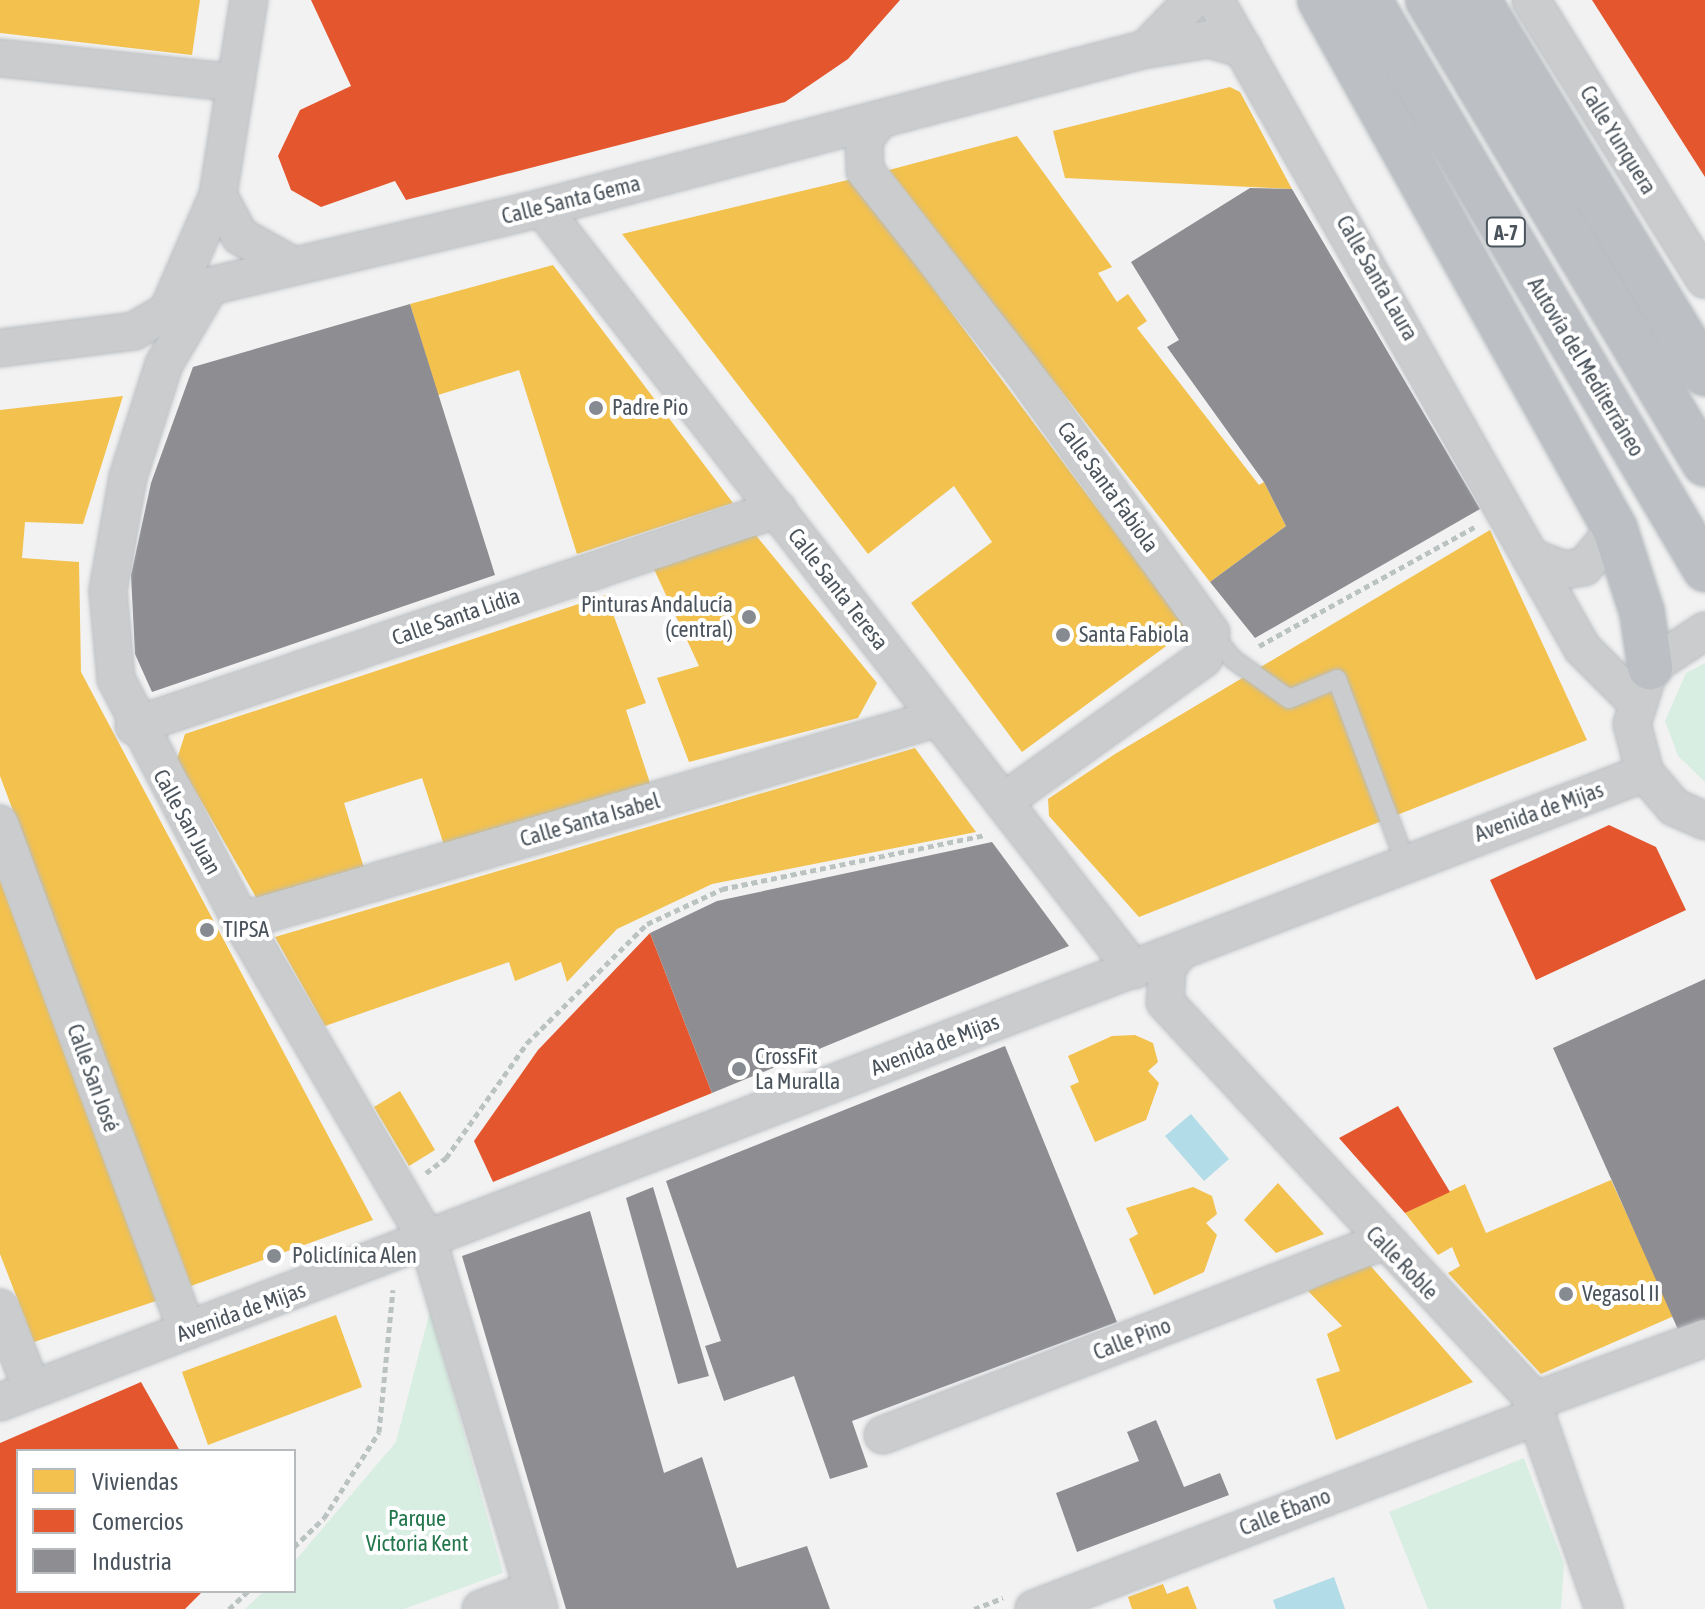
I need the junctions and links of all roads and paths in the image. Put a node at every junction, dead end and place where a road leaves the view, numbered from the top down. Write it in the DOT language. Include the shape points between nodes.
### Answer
graph roads {
  1 [pos="249,0"];
  2 [pos="1193,0"];
  3 [pos="1215,0"];
  4 [pos="1320,0"];
  5 [pos="1369,0"];
  6 [pos="1428,0"];
  7 [pos="1478,0"];
  8 [pos="1531,0"];
  9 [pos="1146,49"];
  10 [pos="1244,49"];
  11 [pos="0,58"];
  12 [pos="236,83"];
  13 [pos="878,122"];
  14 [pos="218,195"];
  15 [pos="542,208"];
  16 [pos="290,264"];
  17 [pos="1705,279"];
  18 [pos="210,286"];
  19 [pos="170,306"];
  20 [pos="134,331"];
  21 [pos="0,348"];
  22 [pos="164,364"];
  23 [pos="1705,374"];
  24 [pos="1695,448"];
  25 [pos="777,509"];
  26 [pos="1615,529"];
  27 [pos="1533,558"];
  28 [pos="1705,569"];
  29 [pos="1705,631"];
  30 [pos="1211,633"];
  31 [pos="1642,684"];
  32 [pos="938,718"];
  33 [pos="134,726"];
  34 [pos="1645,773"];
  35 [pos="1003,802"];
  36 [pos="1705,821"];
  37 [pos="0,824"];
  38 [pos="1405,861"];
  39 [pos="241,921"];
  40 [pos="1180,951"];
  41 [pos="1134,970"];
  42 [pos="428,1241"];
  43 [pos="1381,1242"];
  44 [pos="0,1308"];
  45 [pos="187,1331"];
  46 [pos="1705,1338"];
  47 [pos="16,1395"];
  48 [pos="1534,1409"];
  49 [pos="883,1435"];
  50 [pos="246,1593"];
  51 [pos="536,1600"];
  52 [pos="229,1609"];
  53 [pos="481,1609"];
  54 [pos="1034,1609"];
  55 [pos="1604,1609"];
  1 -- 12 [label="street"];
  2 -- 9 [label="street"];
  3 -- 10 [label="street, Calle Santa Laura"];
  4 -- 26 [label="highway"];
  5 -- 28 [label="highway, Autovía del Mediterráneo / A-7"];
  6 -- 24 [label="highway, A-7"];
  7 -- 23 [label="highway"];
  8 -- 17 [label="street, Calle Yunquera"];
  9 -- 10 [label="street, Calle Santa Gema" via="1209,39"];
  9 -- 13 [label="street, Calle Santa Gema"];
  10 -- 27 [label="street, Calle Santa Laura"];
  11 -- 12 [label="street"];
  12 -- 14 [label="street"];
  13 -- 15 [label="street, Calle Santa Gema"];
  13 -- 30 [label="street, Calle Santa Fabiola" via="864,139 865,171 1022,370"];
  14 -- 16 [label="street" via="240,236"];
  14 -- 19 [label="street"];
  15 -- 16 [label="street, Calle Santa Gema"];
  15 -- 25 [label="street, Calle Santa Teresa"];
  16 -- 18 [label="street, Calle Santa Gema"];
  18 -- 19 [label="street, Calle Santa Gema"];
  18 -- 22 [label="street, Calle San Juan"];
  19 -- 20 [label="street, Calle Santa Gema"];
  20 -- 21 [label="street, Calle Santa Gema"];
  20 -- 22 [label="street" via="154,340"];
  22 -- 33 [label="street, Calle San Juan" via="128,477 108,591 116,679"];
  25 -- 32 [label="street, Calle Santa Teresa"];
  25 -- 33 [label="street, Calle Santa Lidia"];
  26 -- 27 [label="street" via="1584,567 1564,570"];
  26 -- 31 [label="highway" via="1642,612"];
  27 -- 31 [label="street, Calle Santa Laura" via="1582,648"];
  29 -- 31 [label="street"];
  30 -- 35 [label="street" via="1204,658"];
  30 -- 38 [label="lane" via="1289,699 1337,679"];
  31 -- 34 [label="street" via="1632,724"];
  32 -- 35 [label="street, Calle Santa Teresa"];
  32 -- 39 [label="street, Calle Santa Isabel"];
  33 -- 39 [label="street, Calle San Juan"];
  34 -- 36 [label="street" via="1674,807"];
  34 -- 38 [label="street, Avenida de Mijas"];
  35 -- 41 [label="street, Calle Santa Teresa"];
  37 -- 45 [label="street, Calle San José"];
  38 -- 40 [label="street, Avenida de Mijas"];
  39 -- 42 [label="street, Calle San Juan"];
  40 -- 41 [label="street, Avenida de Mijas"];
  40 -- 43 [label="street, Calle Roble" via="1164,977 1165,1002"];
  41 -- 42 [label="street, Avenida de Mijas"];
  42 -- 45 [label="street, Avenida de Mijas"];
  42 -- 51 [label="street, Calle San Juan"];
  43 -- 48 [label="street, Calle Roble"];
  43 -- 49 [label="street, Calle Pino"];
  44 -- 47 [label="street"];
  45 -- 47 [label="street, Avenida de Mijas"];
  46 -- 48 [label="street, Calle Ébano"];
  48 -- 54 [label="street, Calle Ébano"];
  48 -- 55 [label="street, Calle Roble"];
  50 -- 52 [label="path"];
  51 -- 53 [label="street"];
}
